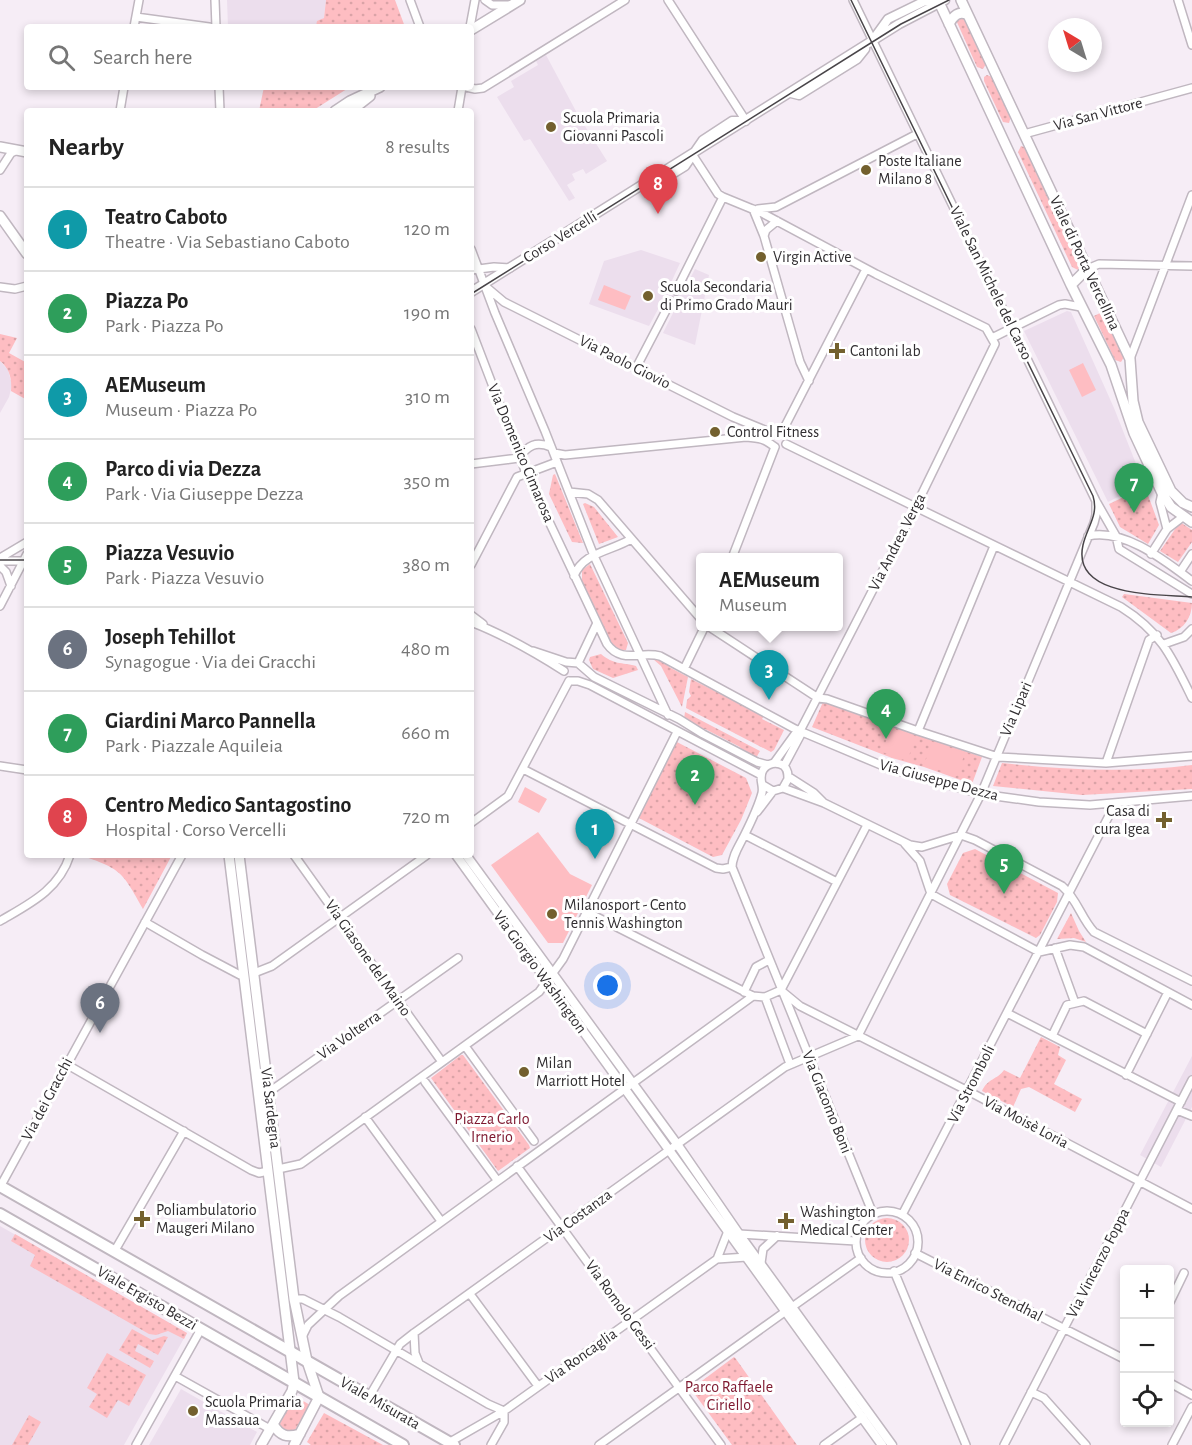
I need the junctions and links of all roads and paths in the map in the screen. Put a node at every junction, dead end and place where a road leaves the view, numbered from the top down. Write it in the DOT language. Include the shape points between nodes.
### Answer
graph roads {
  1 [pos="139,0"];
  2 [pos="215,0"];
  3 [pos="410,0"];
  4 [pos="475,0"];
  5 [pos="485,0"];
  6 [pos="626,0"];
  7 [pos="668,0"];
  8 [pos="853,0"];
  9 [pos="961,0"];
  10 [pos="1179,0"];
  11 [pos="941,1"];
  12 [pos="516,3"];
  13 [pos="968,15"];
  14 [pos="136,17"];
  15 [pos="135,24"];
  16 [pos="187,24"];
  17 [pos="216,24"];
  18 [pos="420,24"];
  19 [pos="472,24"];
  20 [pos="949,24"];
  21 [pos="474,26"];
  22 [pos="873,41"];
  23 [pos="1192,45"];
  24 [pos="993,68"];
  25 [pos="974,78"];
  26 [pos="1192,88"];
  27 [pos="474,89"];
  28 [pos="124,90"];
  29 [pos="219,90"];
  30 [pos="374,90"];
  31 [pos="376,90"];
  32 [pos="463,90"];
  33 [pos="120,108"];
  34 [pos="220,108"];
  35 [pos="340,108"];
  36 [pos="355,108"];
  37 [pos="459,108"];
  38 [pos="746,121"];
  39 [pos="917,134"];
  40 [pos="1024,134"];
  41 [pos="1005,142"];
  42 [pos="0,147"];
  43 [pos="17,150"];
  44 [pos="24,151"];
  45 [pos="692,154"];
  46 [pos="0,170"];
  47 [pos="1192,195"];
  48 [pos="723,197"];
  49 [pos="776,207"];
  50 [pos="753,209"];
  51 [pos="0,216"];
  52 [pos="777,221"];
  53 [pos="764,236"];
  54 [pos="24,251"];
  55 [pos="1167,266"];
  56 [pos="1192,266"];
  57 [pos="510,268"];
  58 [pos="475,269"];
  59 [pos="866,269"];
  60 [pos="1088,269"];
  61 [pos="483,284"];
  62 [pos="1071,285"];
  63 [pos="0,287"];
  64 [pos="24,287"];
  65 [pos="474,290"];
  66 [pos="676,291"];
  67 [pos="671,301"];
  68 [pos="1059,305"];
  69 [pos="1081,307"];
  70 [pos="1013,328"];
  71 [pos="474,337"];
  72 [pos="992,338"];
  73 [pos="1130,359"];
  74 [pos="1111,365"];
  75 [pos="636,368"];
  76 [pos="809,381"];
  77 [pos="750,425"];
  78 [pos="782,432"];
  79 [pos="772,433"];
  80 [pos="746,437"];
  81 [pos="786,444"];
  82 [pos="772,445"];
  83 [pos="552,450"];
  84 [pos="519,458"];
  85 [pos="557,462"];
  86 [pos="474,464"];
  87 [pos="526,473"];
  88 [pos="569,492"];
  89 [pos="1162,493"];
  90 [pos="1098,504"];
  91 [pos="1192,507"];
  92 [pos="915,508"];
  93 [pos="1189,518"];
  94 [pos="1167,529"];
  95 [pos="1088,536"];
  96 [pos="1116,536"];
  97 [pos="632,539"];
  98 [pos="24,544"];
  99 [pos="994,546"];
  100 [pos="734,553"];
  101 [pos="1151,554"];
  102 [pos="1192,554"];
  103 [pos="594,556"];
  104 [pos="24,559"];
  105 [pos="474,559"];
  106 [pos="0,562"];
  107 [pos="24,563"];
  108 [pos="1180,572"];
  109 [pos="574,576"];
  110 [pos="1192,580"];
  111 [pos="1069,582"];
  112 [pos="11,586"];
  113 [pos="1192,594"];
  114 [pos="0,606"];
  115 [pos="696,613"];
  116 [pos="474,617"];
  117 [pos="474,623"];
  118 [pos="597,623"];
  119 [pos="487,628"];
  120 [pos="1192,628"];
  121 [pos="704,631"];
  122 [pos="712,631"];
  123 [pos="1157,636"];
  124 [pos="1175,641"];
  125 [pos="1164,644"];
  126 [pos="533,651"];
  127 [pos="640,656"];
  128 [pos="1172,658"];
  129 [pos="574,663"];
  130 [pos="684,669"];
  131 [pos="583,670"];
  132 [pos="564,671"];
  133 [pos="569,681"];
  134 [pos="578,681"];
  135 [pos="818,698"];
  136 [pos="1192,698"];
  137 [pos="668,715"];
  138 [pos="800,731"];
  139 [pos="918,731"];
  140 [pos="677,732"];
  141 [pos="996,756"];
  142 [pos="1192,756"];
  143 [pos="1106,763"];
  144 [pos="772,764"];
  145 [pos="0,766"];
  146 [pos="784,766"];
  147 [pos="523,769"];
  148 [pos="24,770"];
  149 [pos="761,775"];
  150 [pos="789,777"];
  151 [pos="763,785"];
  152 [pos="783,788"];
  153 [pos="773,791"];
  154 [pos="981,794"];
  155 [pos="1192,796"];
  156 [pos="824,803"];
  157 [pos="1116,804"];
  158 [pos="755,814"];
  159 [pos="474,821"];
  160 [pos="867,825"];
  161 [pos="631,826"];
  162 [pos="745,835"];
  163 [pos="961,835"];
  164 [pos="903,842"];
  165 [pos="929,845"];
  166 [pos="69,858"];
  167 [pos="180,858"];
  168 [pos="229,858"];
  169 [pos="239,858"];
  170 [pos="296,858"];
  171 [pos="423,858"];
  172 [pos="458,858"];
  173 [pos="468,858"];
  174 [pos="920,861"];
  175 [pos="732,867"];
  176 [pos="837,882"];
  177 [pos="1070,893"];
  178 [pos="931,894"];
  179 [pos="587,912"];
  180 [pos="339,917"];
  181 [pos="0,921"];
  182 [pos="145,921"];
  183 [pos="1055,948"];
  184 [pos="1039,952"];
  185 [pos="458,957"];
  186 [pos="769,960"];
  187 [pos="553,973"];
  188 [pos="249,974"];
  189 [pos="547,981"];
  190 [pos="1192,981"];
  191 [pos="781,990"];
  192 [pos="744,992"];
  193 [pos="1168,992"];
  194 [pos="753,996"];
  195 [pos="765,997"];
  196 [pos="398,1000"];
  197 [pos="1075,1002"];
  198 [pos="1192,1005"];
  199 [pos="1007,1013"];
  200 [pos="1147,1034"];
  201 [pos="858,1036"];
  202 [pos="1052,1036"];
  203 [pos="465,1046"];
  204 [pos="808,1056"];
  205 [pos="442,1062"];
  206 [pos="790,1064"];
  207 [pos="66,1065"];
  208 [pos="1126,1075"];
  209 [pos="423,1080"];
  210 [pos="1192,1080"];
  211 [pos="628,1086"];
  212 [pos="968,1091"];
  213 [pos="264,1094"];
  214 [pos="1181,1102"];
  215 [pos="1177,1110"];
  216 [pos="1192,1116"];
  217 [pos="365,1118"];
  218 [pos="184,1131"];
  219 [pos="534,1142"];
  220 [pos="677,1144"];
  221 [pos="669,1150"];
  222 [pos="517,1166"];
  223 [pos="278,1169"];
  224 [pos="268,1171"];
  225 [pos="497,1180"];
  226 [pos="1140,1182"];
  227 [pos="0,1186"];
  228 [pos="1192,1209"];
  229 [pos="0,1214"];
  230 [pos="873,1214"];
  231 [pos="902,1215"];
  232 [pos="441,1221"];
  233 [pos="562,1227"];
  234 [pos="728,1231"];
  235 [pos="739,1234"];
  236 [pos="777,1236"];
  237 [pos="856,1240"];
  238 [pos="114,1252"];
  239 [pos="915,1254"];
  240 [pos="747,1257"];
  241 [pos="861,1258"];
  242 [pos="717,1259"];
  243 [pos="761,1263"];
  244 [pos="894,1271"];
  245 [pos="1184,1273"];
  246 [pos="470,1294"];
  247 [pos="1174,1294"];
  248 [pos="294,1299"];
  249 [pos="284,1300"];
  250 [pos="789,1309"];
  251 [pos="324,1310"];
  252 [pos="632,1320"];
  253 [pos="286,1323"];
  254 [pos="1064,1328"];
  255 [pos="201,1329"];
  256 [pos="414,1334"];
  257 [pos="303,1335"];
  258 [pos="273,1342"];
  259 [pos="396,1351"];
  260 [pos="290,1352"];
  261 [pos="1120,1356"];
  262 [pos="307,1361"];
  263 [pos="419,1364"];
  264 [pos="175,1376"];
  265 [pos="294,1382"];
  266 [pos="1174,1385"];
  267 [pos="538,1386"];
  268 [pos="680,1387"];
  269 [pos="1031,1392"];
  270 [pos="1192,1395"];
  271 [pos="319,1397"];
  272 [pos="369,1397"];
  273 [pos="1192,1407"];
  274 [pos="504,1411"];
  275 [pos="866,1415"];
  276 [pos="271,1427"];
  277 [pos="300,1434"];
  278 [pos="452,1444"];
  279 [pos="717,1444"];
  280 [pos="136,1445"];
  281 [pos="261,1445"];
  282 [pos="294,1445"];
  283 [pos="403,1445"];
  284 [pos="491,1445"];
  285 [pos="599,1445"];
  286 [pos="824,1445"];
  287 [pos="882,1445"];
  288 [pos="892,1445"];
  289 [pos="966,1445"];
  290 [pos="1004,1445"];
  291 [pos="1086,1445"];
  292 [pos="1172,1445"];
  1 -- 14 [label="street"];
  2 -- 17 [label="street"];
  3 -- 18 [label="street"];
  4 -- 19 [label="street"];
  5 -- 12 [label="street" via="492,5"];
  6 -- 27 [label="street" via="483,88"];
  7 -- 38 [label="street"];
  8 -- 22 [label="street, Viale San Michele del Carso"];
  9 -- 13 [label="main road, Viale di Porta Vercellina"];
  10 -- 23 [label="street"];
  11 -- 20 [label="main road, Viale di Porta Vercellina"];
  11 -- 22 [label="street, Corso Vercelli"];
  12 -- 21 [label="main road"];
  13 -- 20 [label="main road" via="959,13"];
  13 -- 24 [label="main road, Viale di Porta Vercellina"];
  14 -- 15 [label="street"];
  14 -- 16 [label="street"];
  20 -- 25 [label="main road, Viale di Porta Vercellina"];
  22 -- 38 [label="street, Corso Vercelli"];
  22 -- 39 [label="street, Viale San Michele del Carso"];
  24 -- 25 [label="main road"];
  24 -- 40 [label="main road, Viale di Porta Vercellina"];
  25 -- 41 [label="main road, Viale di Porta Vercellina"];
  26 -- 40 [label="street, Via San Vittore"];
  28 -- 33 [label="street"];
  29 -- 34 [label="street"];
  30 -- 35 [label="main road"];
  31 -- 36 [label="main road"];
  32 -- 37 [label="street"];
  38 -- 45 [label="street, Corso Vercelli"];
  39 -- 49 [label="street"];
  39 -- 70 [label="street, Viale San Michele del Carso"];
  40 -- 41 [label="main road, Via San Vittore"];
  40 -- 60 [label="main road, Viale di Porta Vercellina"];
  41 -- 62 [label="main road, Viale di Porta Vercellina"];
  42 -- 43 [label="main road"];
  43 -- 44 [label="main road"];
  43 -- 46 [label="street"];
  45 -- 48 [label="street"];
  45 -- 57 [label="street, Corso Vercelli"];
  47 -- 55 [label="street"];
  48 -- 50 [label="street"];
  48 -- 66 [label="street"];
  49 -- 50 [label="street"];
  49 -- 52 [label="street"];
  50 -- 52 [label="street"];
  50 -- 53 [label="street"];
  51 -- 54 [label="main road"];
  52 -- 53 [label="street"];
  52 -- 59 [label="street"];
  53 -- 76 [label="street"];
  55 -- 56 [label="street"];
  55 -- 60 [label="street" via="1099,264"];
  55 -- 73 [label="street"];
  57 -- 58 [label="street"];
  57 -- 61 [label="street, Corso Vercelli"];
  58 -- 61 [label="street, Via Domenico Cimarosa"];
  59 -- 72 [label="street" via="986,328"];
  59 -- 76 [label="street"];
  60 -- 62 [label="main road"];
  60 -- 73 [label="main road, Viale di Porta Vercellina"];
  61 -- 65 [label="street, Corso Vercelli"];
  61 -- 75 [label="street, Via Paolo Giovio" via="504,302"];
  61 -- 83 [label="street, Via Domenico Cimarosa"];
  62 -- 68 [label="street" via="1067,298"];
  62 -- 69 [label="main road, Viale di Porta Vercellina"];
  63 -- 64 [label="street"];
  67 -- 75 [label="street"];
  68 -- 69 [label="street"];
  68 -- 70 [label="street"];
  69 -- 74 [label="main road, Viale di Porta Vercellina"];
  70 -- 72 [label="street"];
  70 -- 90 [label="street, Viale San Michele del Carso"];
  71 -- 84 [label="street, Via Domenico Cimarosa"];
  72 -- 92 [label="street, Via Andrea Verga" via="992,352"];
  73 -- 74 [label="main road" via="1121,368"];
  73 -- 91 [label="main road, Viale di Porta Vercellina" via="1138,422 1171,491"];
  74 -- 89 [label="main road, Viale di Porta Vercellina" via="1129,421"];
  75 -- 77 [label="street, Via Paolo Giovio"];
  76 -- 78 [label="street"];
  77 -- 79 [label="street, Via Paolo Giovio"];
  77 -- 80 [label="street" via="750,435"];
  78 -- 79 [label="street"];
  78 -- 81 [label="street" via="787,436"];
  79 -- 82 [label="street"];
  80 -- 82 [label="street"];
  80 -- 83 [label="street" via="565,456"];
  81 -- 82 [label="street" via="781,448"];
  81 -- 92 [label="street"];
  82 -- 100 [label="street"];
  83 -- 84 [label="street" via="544,444 532,445"];
  83 -- 85 [label="street, Via Domenico Cimarosa"];
  84 -- 86 [label="street"];
  84 -- 87 [label="street, Via Domenico Cimarosa"];
  85 -- 87 [label="street"];
  85 -- 88 [label="street, Via Domenico Cimarosa"];
  87 -- 105 [label="street" via="515,479"];
  87 -- 109 [label="street, Via Domenico Cimarosa"];
  88 -- 97 [label="street, Via Domenico Cimarosa" via="588,494 598,500"];
  88 -- 103 [label="street, Via Domenico Cimarosa"];
  89 -- 93 [label="main road, Viale di Porta Vercellina" via="1172,507"];
  89 -- 94 [label="street, Viale di Porta Vercellina" via="1160,502"];
  90 -- 95 [label="street, Via Lipari"];
  90 -- 96 [label="street, Viale San Michele del Carso"];
  92 -- 99 [label="street"];
  92 -- 135 [label="street, Via Andrea Verga"];
  93 -- 94 [label="street"];
  94 -- 101 [label="street"];
  95 -- 96 [label="street"];
  95 -- 111 [label="street, Via Lipari"];
  96 -- 101 [label="street"];
  96 -- 113 [label="street, Viale San Michele del Carso" via="1119,549"];
  97 -- 103 [label="street"];
  97 -- 115 [label="street, Via Domenico Cimarosa"];
  98 -- 106 [label="street"];
  99 -- 111 [label="street"];
  99 -- 139 [label="street"];
  101 -- 108 [label="street"];
  102 -- 108 [label="street"];
  103 -- 109 [label="street" via="580,564"];
  103 -- 127 [label="street, Via Domenico Cimarosa"];
  104 -- 106 [label="street"];
  106 -- 112 [label="street"];
  107 -- 112 [label="street"];
  108 -- 110 [label="street"];
  109 -- 118 [label="street, Via Domenico Cimarosa"];
  111 -- 123 [label="street" via="1121,607"];
  111 -- 141 [label="street, Via Lipari"];
  112 -- 114 [label="street"];
  116 -- 119 [label="street"];
  117 -- 119 [label="street"];
  118 -- 127 [label="street, Via Domenico Cimarosa" via="612,651"];
  118 -- 129 [label="street"];
  119 -- 126 [label="street"];
  120 -- 124 [label="street"];
  121 -- 130 [label="street"];
  122 -- 135 [label="street"];
  123 -- 125 [label="street"];
  123 -- 143 [label="street" via="1149,640"];
  124 -- 125 [label="street"];
  124 -- 128 [label="street"];
  125 -- 128 [label="street"];
  126 -- 129 [label="street"];
  126 -- 132 [label="street"];
  127 -- 130 [label="street, Via Giuseppe Dezza" via="657,655"];
  127 -- 137 [label="street"];
  128 -- 136 [label="street"];
  129 -- 131 [label="street"];
  129 -- 132 [label="street"];
  130 -- 138 [label="street, Via Giuseppe Dezza"];
  131 -- 134 [label="street"];
  131 -- 137 [label="street"];
  132 -- 133 [label="street"];
  133 -- 134 [label="street"];
  133 -- 147 [label="street"];
  134 -- 140 [label="street"];
  135 -- 138 [label="street, Via Andrea Verga"];
  135 -- 139 [label="street"];
  137 -- 144 [label="street" via="758,762"];
  138 -- 144 [label="street"];
  138 -- 146 [label="street"];
  138 -- 154 [label="street, Via Giuseppe Dezza" via="888,768"];
  139 -- 141 [label="street"];
  140 -- 149 [label="street"];
  140 -- 161 [label="street"];
  141 -- 143 [label="street"];
  141 -- 154 [label="street, Via Lipari"];
  142 -- 143 [label="street"];
  144 -- 146 [label="street"];
  144 -- 149 [label="street"];
  145 -- 148 [label="street"];
  146 -- 150 [label="street"];
  147 -- 159 [label="street" via="508,796"];
  147 -- 161 [label="street"];
  149 -- 151 [label="street"];
  150 -- 152 [label="street"];
  150 -- 156 [label="street"];
  151 -- 153 [label="street"];
  151 -- 158 [label="street"];
  152 -- 153 [label="street"];
  152 -- 156 [label="street"];
  153 -- 158 [label="street"];
  154 -- 157 [label="street, Via Giuseppe Dezza" via="1039,802"];
  154 -- 163 [label="street, Via Lipari"];
  155 -- 157 [label="street, Via Giuseppe Dezza"];
  156 -- 160 [label="street"];
  157 -- 177 [label="street, Via Stromboli"];
  158 -- 162 [label="street"];
  160 -- 164 [label="street"];
  160 -- 176 [label="street"];
  161 -- 175 [label="street" via="716,868"];
  161 -- 179 [label="street"];
  162 -- 175 [label="street"];
  162 -- 176 [label="street"];
  163 -- 165 [label="street"];
  163 -- 177 [label="street"];
  163 -- 178 [label="street, Via Lipari"];
  164 -- 165 [label="street"];
  164 -- 174 [label="street"];
  165 -- 174 [label="street"];
  166 -- 181 [label="street" via="48,890"];
  167 -- 182 [label="street, Via dei Gracchi"];
  168 -- 188 [label="main road, Via Sardegna"];
  169 -- 188 [label="main road, Via Sardegna"];
  170 -- 180 [label="street, Via Giasone del Maino"];
  171 -- 180 [label="street"];
  172 -- 189 [label="street, Via Giorgio Washington"];
  173 -- 187 [label="street, Via Giorgio Washington"];
  174 -- 178 [label="street"];
  175 -- 186 [label="street, Via Giacomo Boni"];
  176 -- 191 [label="street"];
  177 -- 184 [label="street, Via Stromboli"];
  177 -- 190 [label="street" via="1094,932"];
  178 -- 184 [label="street"];
  178 -- 201 [label="street, Via Lipari"];
  179 -- 187 [label="street"];
  179 -- 192 [label="street"];
  180 -- 188 [label="street" via="272,966"];
  180 -- 196 [label="street, Via Giasone del Maino"];
  182 -- 188 [label="street" via="202,956 240,975"];
  182 -- 207 [label="street, Via dei Gracchi"];
  183 -- 184 [label="street"];
  183 -- 193 [label="street" via="1077,945"];
  183 -- 197 [label="street"];
  184 -- 199 [label="street, Via Stromboli"];
  185 -- 196 [label="street, Via Volterra"];
  186 -- 191 [label="street, Via Giacomo Boni"];
  186 -- 192 [label="street" via="756,967"];
  187 -- 189 [label="street"];
  187 -- 211 [label="street, Via Giorgio Washington"];
  188 -- 213 [label="main road, Via Sardegna"];
  189 -- 203 [label="street" via="538,992"];
  189 -- 211 [label="street, Via Giorgio Washington"];
  191 -- 195 [label="street"];
  191 -- 201 [label="street" via="800,1006"];
  191 -- 204 [label="street, Via Giacomo Boni"];
  192 -- 194 [label="street"];
  193 -- 198 [label="street"];
  193 -- 200 [label="street"];
  194 -- 195 [label="street"];
  194 -- 211 [label="street"];
  195 -- 206 [label="street, Via Giacomo Boni"];
  196 -- 205 [label="street, Via Giasone del Maino"];
  196 -- 213 [label="street, Via Volterra"];
  197 -- 200 [label="street" via="1084,1001"];
  197 -- 202 [label="street" via="1067,1005"];
  199 -- 202 [label="street"];
  199 -- 212 [label="street, Via Stromboli"];
  200 -- 208 [label="street"];
  201 -- 204 [label="street, Via Costanza"];
  201 -- 212 [label="street, Via Moisè Loria"];
  202 -- 208 [label="street"];
  203 -- 205 [label="street"];
  203 -- 219 [label="street"];
  204 -- 206 [label="street, Via Costanza"];
  204 -- 230 [label="street, Via Giacomo Boni"];
  205 -- 209 [label="street"];
  206 -- 220 [label="street, Via Costanza"];
  207 -- 218 [label="street"];
  207 -- 227 [label="street, Via dei Gracchi"];
  208 -- 214 [label="street"];
  209 -- 217 [label="street"];
  209 -- 225 [label="street"];
  210 -- 214 [label="street, Via Vincenzo Foppa"];
  211 -- 220 [label="street, Via Giorgio Washington"];
  211 -- 221 [label="street, Via Giorgio Washington"];
  211 -- 222 [label="street"];
  212 -- 226 [label="street, Via Moisè Loria"];
  212 -- 231 [label="street, Via Stromboli"];
  213 -- 223 [label="main road, Via Sardegna"];
  213 -- 224 [label="main road, Via Sardegna"];
  214 -- 215 [label="street, Via Vincenzo Foppa"];
  215 -- 216 [label="street"];
  215 -- 226 [label="street, Via Vincenzo Foppa"];
  217 -- 223 [label="street" via="301,1164"];
  217 -- 232 [label="street"];
  218 -- 224 [label="street" via="254,1172"];
  218 -- 238 [label="street"];
  220 -- 221 [label="street, Via Costanza"];
  220 -- 235 [label="street, Via Giorgio Washington"];
  221 -- 233 [label="street, Via Costanza"];
  221 -- 234 [label="street, Via Giorgio Washington"];
  222 -- 225 [label="street"];
  222 -- 233 [label="street, Via Romolo Gessi"];
  223 -- 224 [label="main road"];
  223 -- 248 [label="main road, Via Sardegna"];
  224 -- 249 [label="main road, Via Sardegna"];
  225 -- 232 [label="street"];
  226 -- 228 [label="street, Via Moisè Loria"];
  226 -- 254 [label="street, Via Vincenzo Foppa"];
  227 -- 238 [label="main road, Viale Ergisto Bezzi"];
  229 -- 255 [label="main road, Viale Ergisto Bezzi"];
  230 -- 231 [label="street" via="888,1211"];
  230 -- 237 [label="street" via="861,1224"];
  231 -- 239 [label="street" via="915,1231"];
  232 -- 251 [label="street"];
  233 -- 246 [label="street, Via Costanza"];
  233 -- 252 [label="street, Via Romolo Gessi"];
  234 -- 240 [label="street, Via Giorgio Washington"];
  234 -- 242 [label="street"];
  235 -- 236 [label="street"];
  235 -- 243 [label="street, Via Giorgio Washington"];
  236 -- 237 [label="street"];
  236 -- 243 [label="street" via="764,1249"];
  237 -- 241 [label="street"];
  238 -- 258 [label="main road, Viale Ergisto Bezzi"];
  239 -- 244 [label="street"];
  239 -- 254 [label="street, Via Enrico Stendhal"];
  240 -- 242 [label="street"];
  240 -- 243 [label="street"];
  240 -- 250 [label="street, Via Giorgio Washington"];
  241 -- 244 [label="street" via="873,1269"];
  241 -- 250 [label="street"];
  242 -- 252 [label="street, Via Roncaglia"];
  243 -- 250 [label="street, Via Giorgio Washington"];
  244 -- 289 [label="street"];
  245 -- 247 [label="street"];
  246 -- 256 [label="street, Via Costanza"];
  246 -- 267 [label="street"];
  248 -- 249 [label="main road"];
  248 -- 251 [label="street" via="303,1299"];
  248 -- 257 [label="main road, Via Sardegna"];
  249 -- 253 [label="main road, Via Sardegna"];
  250 -- 268 [label="street"];
  250 -- 275 [label="street, Via Giorgio Washington"];
  251 -- 257 [label="street" via="308,1324"];
  251 -- 259 [label="street"];
  252 -- 267 [label="street, Via Roncaglia"];
  252 -- 268 [label="street, Via Romolo Gessi"];
  253 -- 258 [label="main road"];
  253 -- 260 [label="main road, Via Sardegna"];
  254 -- 261 [label="street, Via Enrico Stendhal"];
  254 -- 269 [label="street, Via Vincenzo Foppa"];
  255 -- 264 [label="street"];
  255 -- 265 [label="main road, Viale Ergisto Bezzi"];
  256 -- 259 [label="street, Via Costanza"];
  256 -- 263 [label="street"];
  257 -- 262 [label="main road, Via Sardegna"];
  258 -- 260 [label="main road, Viale Ergisto Bezzi"];
  259 -- 263 [label="street"];
  259 -- 272 [label="street, Via Costanza"];
  260 -- 262 [label="main road, Viale Misurata"];
  260 -- 265 [label="main road, Via Sardegna"];
  262 -- 271 [label="main road, Via Sardegna"];
  262 -- 272 [label="main road, Viale Misurata"];
  263 -- 274 [label="street"];
  264 -- 276 [label="street"];
  264 -- 280 [label="street"];
  265 -- 271 [label="main road, Viale Ergisto Bezzi"];
  265 -- 276 [label="main road"];
  266 -- 270 [label="street"];
  267 -- 274 [label="street, Via Roncaglia"];
  268 -- 279 [label="street, Via Romolo Gessi"];
  268 -- 285 [label="street"];
  269 -- 290 [label="street, Via Vincenzo Foppa"];
  269 -- 291 [label="street" via="1044,1398"];
  271 -- 277 [label="main road"];
  271 -- 283 [label="main road, Viale Misurata"];
  272 -- 278 [label="main road, Viale Misurata"];
  273 -- 292 [label="street"];
  274 -- 278 [label="street, Via Roncaglia"];
  274 -- 284 [label="street" via="504,1422"];
  275 -- 286 [label="street"];
  275 -- 287 [label="street, Via Giorgio Washington"];
  275 -- 288 [label="street, Via Giorgio Washington"];
  276 -- 277 [label="main road" via="290,1437"];
  276 -- 281 [label="main road"];
  277 -- 282 [label="main road"];
}
